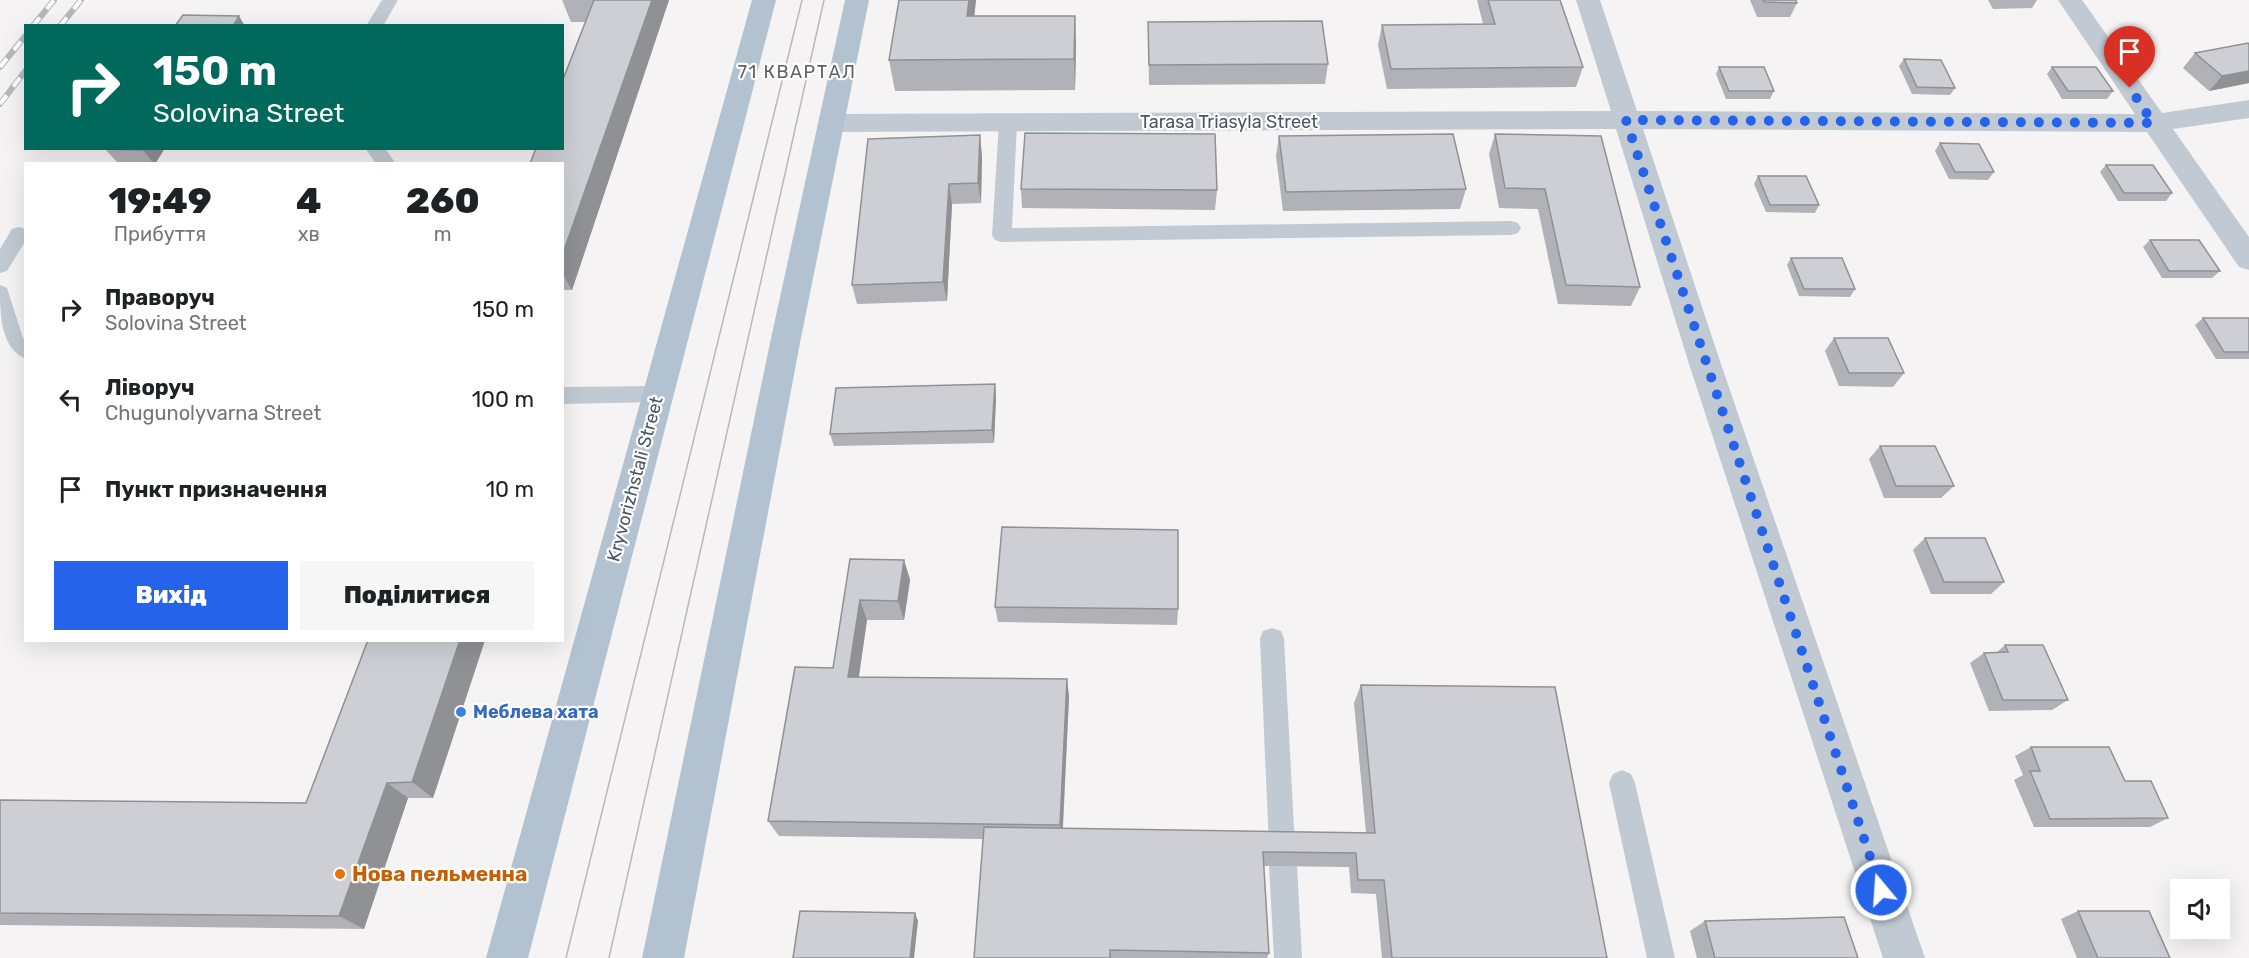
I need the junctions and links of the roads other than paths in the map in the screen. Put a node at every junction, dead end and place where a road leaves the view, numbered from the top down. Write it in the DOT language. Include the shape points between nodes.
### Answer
graph roads {
  1 [pos="390,0"];
  2 [pos="764,0"];
  3 [pos="857,0"];
  4 [pos="1588,0"];
  5 [pos="2070,0"];
  6 [pos="375,24"];
  7 [pos="2249,109"];
  8 [pos="1626,120"];
  9 [pos="832,123"];
  10 [pos="1008,123"];
  11 [pos="2153,123"];
  12 [pos="376,150"];
  13 [pos="385,162"];
  14 [pos="1511,228"];
  15 [pos="18,234"];
  16 [pos="2249,260"];
  17 [pos="0,266"];
  18 [pos="0,293"];
  19 [pos="24,350"];
  20 [pos="658,394"];
  21 [pos="564,396"];
  22 [pos="1272,639"];
  23 [pos="1622,783"];
  24 [pos="507,958"];
  25 [pos="663,958"];
  26 [pos="1288,958"];
  27 [pos="1661,958"];
  28 [pos="1904,958"];
  1 -- 6 [label="lane"];
  2 -- 20 [label="main road, Kryvorizhstali Street"];
  3 -- 9 [label="main road"];
  4 -- 8 [label="street"];
  5 -- 11 [label="street"];
  7 -- 11 [label="street, Tarasa Triasyla Street"];
  8 -- 10 [label="street, Tarasa Triasyla Street"];
  8 -- 11 [label="street, Tarasa Triasyla Street"];
  8 -- 28 [label="street"];
  9 -- 10 [label="street, Tarasa Triasyla Street"];
  9 -- 25 [label="main road"];
  10 -- 14 [label="lane" via="1002,235"];
  11 -- 16 [label="street"];
  12 -- 13 [label="lane"];
  15 -- 17 [label="lane"];
  18 -- 19 [label="lane" via="14,343"];
  20 -- 21 [label="lane"];
  20 -- 24 [label="main road, Kryvorizhstali Street"];
  22 -- 26 [label="lane"];
  23 -- 27 [label="lane"];
}
